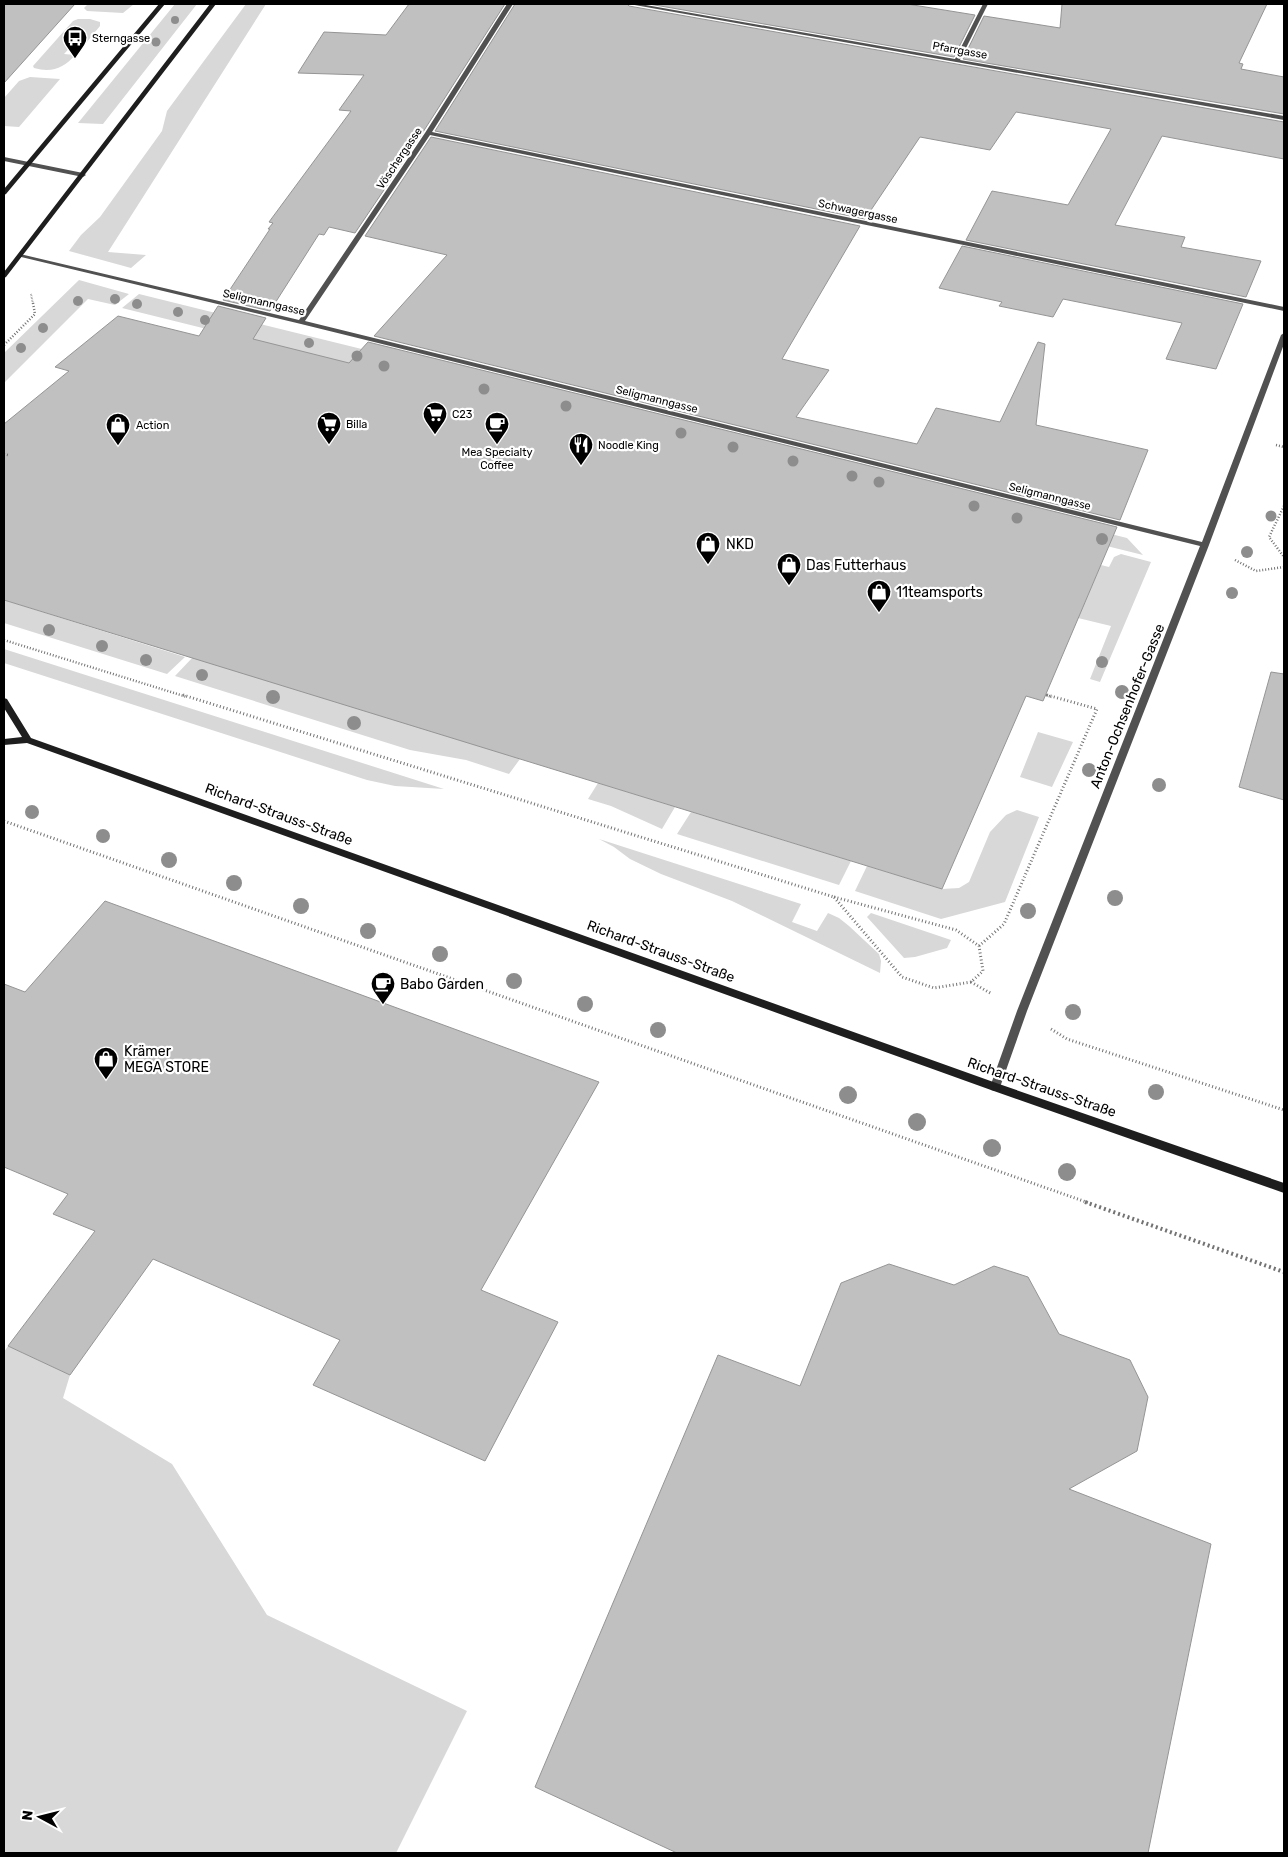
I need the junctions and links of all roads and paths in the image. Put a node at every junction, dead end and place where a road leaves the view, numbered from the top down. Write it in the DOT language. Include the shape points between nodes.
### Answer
graph roads {
  1 [pos="162,4"];
  2 [pos="213,4"];
  3 [pos="510,4"];
  4 [pos="632,4"];
  5 [pos="986,4"];
  6 [pos="958,59"];
  7 [pos="1284,118"];
  8 [pos="428,133"];
  9 [pos="4,159"];
  10 [pos="28,164"];
  11 [pos="83,175"];
  12 [pos="4,193"];
  13 [pos="20,256"];
  14 [pos="52,263"];
  15 [pos="4,276"];
  16 [pos="1284,309"];
  17 [pos="301,322"];
  18 [pos="1284,335"];
  19 [pos="4,345"];
  20 [pos="4,454"];
  21 [pos="8,455"];
  22 [pos="1284,506"];
  23 [pos="1205,545"];
  24 [pos="1284,557"];
  25 [pos="1284,567"];
  26 [pos="4,640"];
  27 [pos="1046,695"];
  28 [pos="4,701"];
  29 [pos="28,740"];
  30 [pos="4,742"];
  31 [pos="4,821"];
  32 [pos="834,897"];
  33 [pos="980,946"];
  34 [pos="970,982"];
  35 [pos="1022,1011"];
  36 [pos="995,1087"];
  37 [pos="1284,1110"];
  38 [pos="1284,1188"];
  39 [pos="1284,1272"];
  1 -- 10 [label="main road"];
  2 -- 11 [label="main road"];
  3 -- 8 [label="street, Vöschergasse"];
  4 -- 6 [label="street, Pfarrgasse"];
  5 -- 6 [label="street"];
  6 -- 7 [label="street, Pfarrgasse"];
  8 -- 16 [label="street, Schwagergasse"];
  8 -- 17 [label="street, Vöschergasse"];
  9 -- 10 [label="street"];
  10 -- 11 [label="street"];
  10 -- 12 [label="main road"];
  11 -- 13 [label="main road"];
  13 -- 14 [label="street, Seligmanngasse"];
  13 -- 15 [label="main road"];
  14 -- 17 [label="street, Seligmanngasse"];
  14 -- 19 [label="path" via="30,292 35,314"];
  17 -- 23 [label="street, Seligmanngasse"];
  18 -- 23 [label="street, Anton-Ochsenhofer-Gasse"];
  20 -- 21 [label="path"];
  22 -- 24 [label="path" via="1269,537"];
  23 -- 25 [label="path" via="1256,571"];
  23 -- 35 [label="street, Anton-Ochsenhofer-Gasse"];
  26 -- 32 [label="path"];
  27 -- 33 [label="path" via="1096,709 1004,924"];
  28 -- 29 [label="main road"];
  29 -- 30 [label="main road, Richard-Strauss-Straße"];
  29 -- 36 [label="main road, Richard-Strauss-Straße"];
  31 -- 39 [label="path"];
  32 -- 33 [label="path" via="956,930"];
  32 -- 34 [label="path" via="902,977 934,988"];
  33 -- 34 [label="path" via="983,970"];
  34 -- 35 [label="path"];
  35 -- 36 [label="street, Anton-Ochsenhofer-Gasse"];
  35 -- 37 [label="path" via="1067,1038"];
  36 -- 38 [label="main road, Richard-Strauss-Straße"];
}
